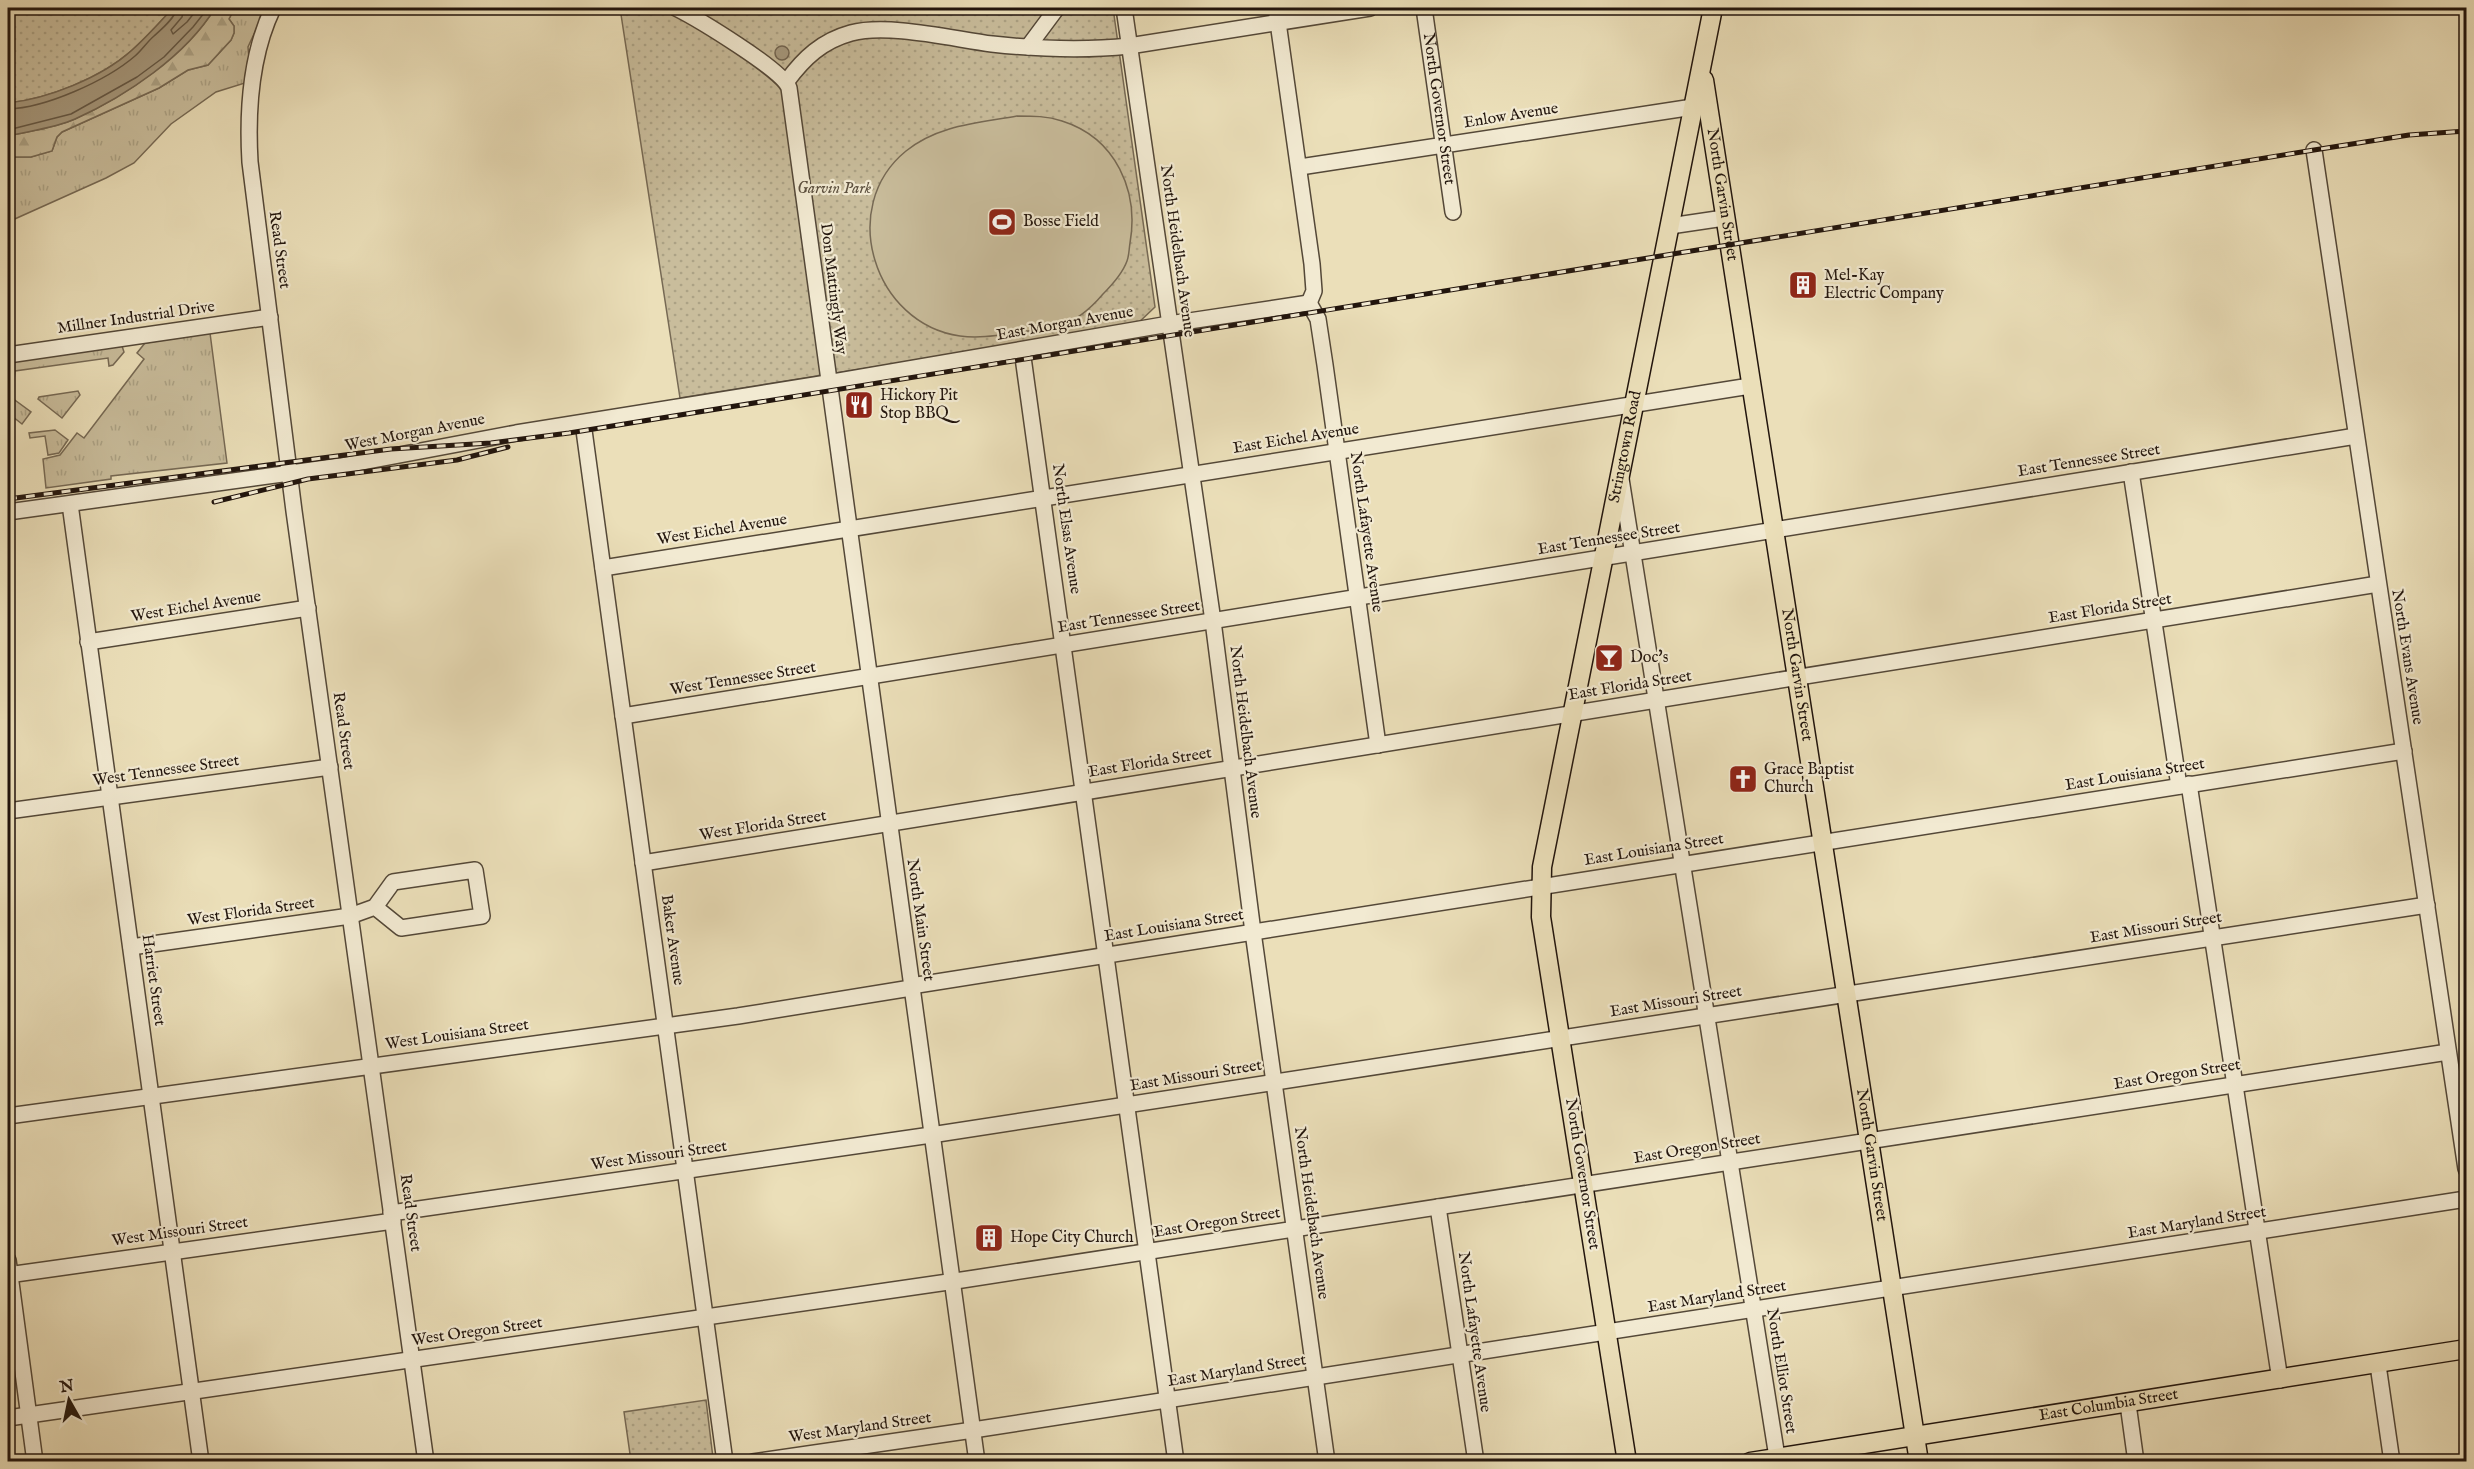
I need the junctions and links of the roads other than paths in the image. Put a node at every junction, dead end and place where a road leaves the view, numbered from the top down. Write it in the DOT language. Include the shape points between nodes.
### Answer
graph roads {
  1 [pos="273,8"];
  2 [pos="676,8"];
  3 [pos="1057,8"];
  4 [pos="1124,8"];
  5 [pos="1370,8"];
  6 [pos="1424,8"];
  7 [pos="1713,8"];
  8 [pos="1277,15"];
  9 [pos="1129,46"];
  10 [pos="1028,47"];
  11 [pos="1702,66"];
  12 [pos="786,81"];
  13 [pos="1693,106"];
  14 [pos="1444,145"];
  15 [pos="2314,150"];
  16 [pos="1299,167"];
  17 [pos="1453,212"];
  18 [pos="1724,218"];
  19 [pos="1670,226"];
  20 [pos="1309,303"];
  21 [pos="270,317"];
  22 [pos="1169,324"];
  23 [pos="1022,350"];
  24 [pos="8,355"];
  25 [pos="827,383"];
  26 [pos="1750,386"];
  27 [pos="1633,404"];
  28 [pos="583,423"];
  29 [pos="2356,436"];
  30 [pos="1337,451"];
  31 [pos="2131,472"];
  32 [pos="290,473"];
  33 [pos="1191,474"];
  34 [pos="1620,474"];
  35 [pos="1044,498"];
  36 [pos="70,504"];
  37 [pos="8,512"];
  38 [pos="848,529"];
  39 [pos="1773,531"];
  40 [pos="1633,553"];
  41 [pos="1603,558"];
  42 [pos="603,568"];
  43 [pos="2378,584"];
  44 [pos="1357,598"];
  45 [pos="309,608"];
  46 [pos="2153,620"];
  47 [pos="1213,621"];
  48 [pos="88,642"];
  49 [pos="1064,645"];
  50 [pos="868,677"];
  51 [pos="1796,678"];
  52 [pos="1656,700"];
  53 [pos="1572,714"];
  54 [pos="623,716"];
  55 [pos="1378,745"];
  56 [pos="2404,751"];
  57 [pos="330,767"];
  58 [pos="1232,769"];
  59 [pos="2184,785"];
  60 [pos="1084,792"];
  61 [pos="110,797"];
  62 [pos="8,811"];
  63 [pos="888,824"];
  64 [pos="1821,842"];
  65 [pos="643,863"];
  66 [pos="1683,864"];
  67 [pos="1540,887"];
  68 [pos="2427,905"];
  69 [pos="375,907"];
  70 [pos="350,916"];
  71 [pos="1253,932"];
  72 [pos="2212,938"];
  73 [pos="130,947"];
  74 [pos="1106,955"];
  75 [pos="911,987"];
  76 [pos="1846,994"];
  77 [pos="1706,1016"];
  78 [pos="666,1025"];
  79 [pos="1561,1038"];
  80 [pos="2448,1052"];
  81 [pos="371,1066"];
  82 [pos="1275,1082"];
  83 [pos="2235,1085"];
  84 [pos="151,1096"];
  85 [pos="1126,1105"];
  86 [pos="8,1116"];
  87 [pos="931,1135"];
  88 [pos="1869,1142"];
  89 [pos="1729,1163"];
  90 [pos="2466,1169"];
  91 [pos="685,1170"];
  92 [pos="1583,1185"];
  93 [pos="2466,1199"];
  94 [pos="1438,1207"];
  95 [pos="392,1217"];
  96 [pos="1296,1229"];
  97 [pos="2258,1232"];
  98 [pos="1148,1251"];
  99 [pos="172,1252"];
  100 [pos="8,1270"];
  101 [pos="951,1282"];
  102 [pos="1892,1288"];
  103 [pos="1753,1310"];
  104 [pos="706,1317"];
  105 [pos="1606,1332"];
  106 [pos="2466,1349"];
  107 [pos="1458,1355"];
  108 [pos="412,1360"];
  109 [pos="2378,1365"];
  110 [pos="1316,1377"];
  111 [pos="2280,1380"];
  112 [pos="191,1391"];
  113 [pos="1168,1399"];
  114 [pos="2128,1404"];
  115 [pos="29,1415"];
  116 [pos="8,1418"];
  117 [pos="973,1430"];
  118 [pos="1915,1437"];
  119 [pos="1777,1457"];
  120 [pos="35,1461"];
  121 [pos="201,1461"];
  122 [pos="426,1461"];
  123 [pos="725,1461"];
  124 [pos="753,1461"];
  125 [pos="977,1461"];
  126 [pos="1176,1461"];
  127 [pos="1327,1461"];
  128 [pos="1476,1461"];
  129 [pos="1627,1461"];
  130 [pos="1750,1461"];
  131 [pos="1919,1461"];
  132 [pos="2136,1461"];
  133 [pos="2392,1461"];
  1 -- 21 [label="street, Read Street" via="256,61 249,141"];
  2 -- 12 [label="street" via="705,23"];
  3 -- 10 [label="street"];
  4 -- 9 [label="street, North Heidelbach Avenue"];
  5 -- 8 [label="street"];
  6 -- 14 [label="street, North Governor Street"];
  7 -- 11 [label="main road, Stringtown Road"];
  8 -- 9 [label="street"];
  8 -- 16 [label="street, North Lafayette Avenue"];
  9 -- 10 [label="street" via="1073,51"];
  9 -- 22 [label="street, North Heidelbach Avenue"];
  10 -- 12 [label="street" via="864,30 825,43 800,63"];
  11 -- 13 [label="main road, Stringtown Road"];
  11 -- 18 [label="main road, North Garvin Street"];
  12 -- 25 [label="street, Don Mattingly Way"];
  13 -- 14 [label="street, Enlow Avenue"];
  13 -- 19 [label="main road, Stringtown Road"];
  14 -- 16 [label="street, Enlow Avenue"];
  14 -- 17 [label="street, North Governor Street"];
  15 -- 29 [label="street, North Evans Avenue"];
  16 -- 20 [label="street, North Lafayette Avenue" via="1314,291"];
  18 -- 19 [label="street"];
  18 -- 26 [label="main road, North Garvin Street"];
  19 -- 27 [label="main road, Stringtown Road"];
  20 -- 22 [label="street, East Morgan Avenue"];
  20 -- 30 [label="street, North Lafayette Avenue" via="1318,319"];
  21 -- 24 [label="street, Millner Industrial Drive"];
  21 -- 32 [label="street, Read Street"];
  22 -- 23 [label="street, East Morgan Avenue"];
  22 -- 33 [label="street, North Heidelbach Avenue"];
  23 -- 25 [label="street, East Morgan Avenue"];
  23 -- 35 [label="street, North Elsas Avenue"];
  25 -- 28 [label="street, West Morgan Avenue"];
  25 -- 38 [label="street, North Main Street"];
  26 -- 27 [label="street, East Eichel Avenue"];
  26 -- 39 [label="main road, North Garvin Street"];
  27 -- 30 [label="street, East Eichel Avenue"];
  27 -- 34 [label="main road, Stringtown Road"];
  28 -- 32 [label="street, West Morgan Avenue"];
  28 -- 42 [label="street, Baker Avenue"];
  29 -- 31 [label="street, East Tennessee Street"];
  29 -- 43 [label="street, North Evans Avenue"];
  30 -- 33 [label="street, East Eichel Avenue"];
  30 -- 44 [label="street, North Lafayette Avenue"];
  31 -- 39 [label="street, East Tennessee Street"];
  31 -- 46 [label="street"];
  32 -- 36 [label="street, West Morgan Avenue"];
  32 -- 45 [label="street, Read Street"];
  33 -- 35 [label="street, East Eichel Avenue"];
  33 -- 47 [label="street, North Heidelbach Avenue"];
  34 -- 40 [label="street, North Elliot Street"];
  34 -- 41 [label="main road, Stringtown Road"];
  35 -- 38 [label="street, East Eichel Avenue"];
  35 -- 49 [label="street, North Elsas Avenue"];
  36 -- 37 [label="street, West Morgan Avenue"];
  36 -- 48 [label="street, Harriet Street"];
  38 -- 42 [label="street, West Eichel Avenue"];
  38 -- 50 [label="street, North Main Street"];
  39 -- 40 [label="street, East Tennessee Street"];
  39 -- 51 [label="main road, North Garvin Street"];
  40 -- 41 [label="street, East Tennessee Street"];
  40 -- 52 [label="street, North Elliot Street"];
  41 -- 44 [label="street, East Tennessee Street"];
  41 -- 53 [label="main road, Stringtown Road"];
  42 -- 54 [label="street, Baker Avenue"];
  43 -- 46 [label="street, East Florida Street"];
  43 -- 56 [label="street, North Evans Avenue"];
  44 -- 47 [label="street, East Tennessee Street"];
  44 -- 55 [label="street, North Lafayette Avenue"];
  45 -- 48 [label="street, West Eichel Avenue"];
  45 -- 57 [label="street, Read Street"];
  46 -- 51 [label="street, East Florida Street"];
  46 -- 59 [label="street"];
  47 -- 49 [label="street, East Tennessee Street"];
  47 -- 58 [label="street, North Heidelbach Avenue"];
  48 -- 61 [label="street, Harriet Street"];
  49 -- 50 [label="street, East Tennessee Street"];
  49 -- 60 [label="street, North Elsas Avenue"];
  50 -- 54 [label="street, West Tennessee Street"];
  50 -- 63 [label="street, North Main Street"];
  51 -- 52 [label="street, East Florida Street"];
  51 -- 64 [label="main road, North Garvin Street"];
  52 -- 53 [label="street, East Florida Street"];
  52 -- 66 [label="street, North Elliot Street"];
  53 -- 55 [label="street, East Florida Street"];
  53 -- 67 [label="main road, Stringtown Road"];
  54 -- 65 [label="street, Baker Avenue"];
  55 -- 58 [label="street, East Florida Street"];
  56 -- 59 [label="street, East Louisiana Street"];
  56 -- 68 [label="street, North Evans Avenue"];
  57 -- 61 [label="street, West Tennessee Street"];
  57 -- 70 [label="street, Read Street"];
  58 -- 60 [label="street, East Florida Street"];
  58 -- 71 [label="street, North Heidelbach Avenue"];
  59 -- 64 [label="street, East Louisiana Street"];
  59 -- 72 [label="street"];
  60 -- 63 [label="street, East Florida Street"];
  60 -- 74 [label="street, North Elsas Avenue"];
  61 -- 62 [label="street, West Tennessee Street"];
  61 -- 73 [label="street, Harriet Street"];
  63 -- 65 [label="street, West Florida Street"];
  63 -- 75 [label="street, North Main Street"];
  64 -- 66 [label="street, East Louisiana Street"];
  64 -- 76 [label="main road, North Garvin Street"];
  65 -- 78 [label="street, Baker Avenue"];
  66 -- 67 [label="street, East Louisiana Street"];
  66 -- 77 [label="street, North Elliot Street"];
  67 -- 71 [label="street, East Louisiana Street"];
  67 -- 79 [label="main road, North Governor Street" via="1541,917"];
  68 -- 72 [label="street, East Missouri Street"];
  68 -- 80 [label="street, North Evans Avenue"];
  69 -- 69 [label="street" via="400,928 482,916 476,870 393,882"];
  69 -- 70 [label="street, West Florida Street"];
  70 -- 73 [label="street, West Florida Street"];
  70 -- 81 [label="street, Read Street"];
  71 -- 74 [label="street, East Louisiana Street"];
  71 -- 82 [label="street, North Heidelbach Avenue"];
  72 -- 76 [label="street, East Missouri Street"];
  72 -- 83 [label="street"];
  73 -- 84 [label="street, Harriet Street"];
  74 -- 75 [label="street, East Louisiana Street"];
  74 -- 85 [label="street, North Elsas Avenue"];
  75 -- 78 [label="street, West Louisiana Street"];
  75 -- 87 [label="street, North Main Street"];
  76 -- 77 [label="street, East Missouri Street"];
  76 -- 88 [label="main road, North Garvin Street"];
  77 -- 79 [label="street, East Missouri Street"];
  77 -- 89 [label="street, North Elliot Street"];
  78 -- 81 [label="street, West Louisiana Street"];
  78 -- 91 [label="street, Baker Avenue"];
  79 -- 82 [label="street, East Missouri Street"];
  79 -- 92 [label="main road, North Governor Street"];
  80 -- 83 [label="street, East Oregon Street"];
  80 -- 90 [label="street, North Evans Avenue"];
  81 -- 84 [label="street, West Louisiana Street"];
  81 -- 95 [label="street, Read Street"];
  82 -- 85 [label="street, East Missouri Street"];
  82 -- 96 [label="street, North Heidelbach Avenue"];
  83 -- 88 [label="street, East Oregon Street"];
  83 -- 97 [label="street"];
  84 -- 86 [label="street, West Louisiana Street"];
  84 -- 99 [label="street, Harriet Street"];
  85 -- 87 [label="street, East Missouri Street"];
  85 -- 98 [label="street, North Elsas Avenue"];
  87 -- 91 [label="street, West Missouri Street"];
  87 -- 101 [label="street, North Main Street"];
  88 -- 89 [label="street, East Oregon Street"];
  88 -- 102 [label="main road, North Garvin Street"];
  89 -- 92 [label="street, East Oregon Street"];
  89 -- 103 [label="street, North Elliot Street"];
  91 -- 95 [label="street, West Missouri Street"];
  91 -- 104 [label="street, Baker Avenue"];
  92 -- 94 [label="street, East Oregon Street"];
  92 -- 105 [label="main road, North Governor Street"];
  93 -- 97 [label="street, East Maryland Street"];
  94 -- 96 [label="street, East Oregon Street"];
  94 -- 107 [label="street, North Lafayette Avenue"];
  95 -- 99 [label="street, West Missouri Street"];
  95 -- 108 [label="street, Read Street"];
  96 -- 98 [label="street, East Oregon Street"];
  96 -- 110 [label="street, North Heidelbach Avenue"];
  97 -- 102 [label="street, East Maryland Street"];
  97 -- 111 [label="street"];
  98 -- 101 [label="street, East Oregon Street"];
  98 -- 113 [label="street, North Elsas Avenue"];
  99 -- 100 [label="street, West Missouri Street"];
  99 -- 112 [label="street, Harriet Street"];
  100 -- 115 [label="street"];
  101 -- 104 [label="street, West Oregon Street"];
  101 -- 117 [label="street, North Main Street"];
  102 -- 103 [label="street, East Maryland Street"];
  102 -- 118 [label="main road, North Garvin Street"];
  103 -- 105 [label="street, East Maryland Street"];
  103 -- 119 [label="street, North Elliot Street"];
  104 -- 108 [label="street, West Oregon Street"];
  104 -- 123 [label="street, Baker Avenue"];
  105 -- 107 [label="street, East Maryland Street"];
  105 -- 129 [label="main road, North Governor Street"];
  106 -- 109 [label="main road, East Columbia Street"];
  107 -- 110 [label="street, East Maryland Street"];
  107 -- 128 [label="street, North Lafayette Avenue"];
  108 -- 112 [label="street, West Oregon Street"];
  108 -- 122 [label="street, Read Street"];
  109 -- 111 [label="main road, East Columbia Street"];
  109 -- 133 [label="street"];
  110 -- 113 [label="street, East Maryland Street"];
  110 -- 127 [label="street, North Heidelbach Avenue"];
  111 -- 114 [label="main road, East Columbia Street"];
  112 -- 115 [label="street, West Oregon Street"];
  112 -- 121 [label="street, Harriet Street"];
  113 -- 117 [label="street, East Maryland Street"];
  113 -- 126 [label="street, North Elsas Avenue"];
  114 -- 118 [label="main road, East Columbia Street"];
  114 -- 132 [label="street"];
  115 -- 116 [label="street, West Oregon Street"];
  115 -- 120 [label="street"];
  117 -- 124 [label="street, West Maryland Street"];
  117 -- 125 [label="street, North Main Street"];
  118 -- 119 [label="main road, East Columbia Street"];
  118 -- 131 [label="main road, North Garvin Street"];
  119 -- 130 [label="main road, East Columbia Street"];
}
